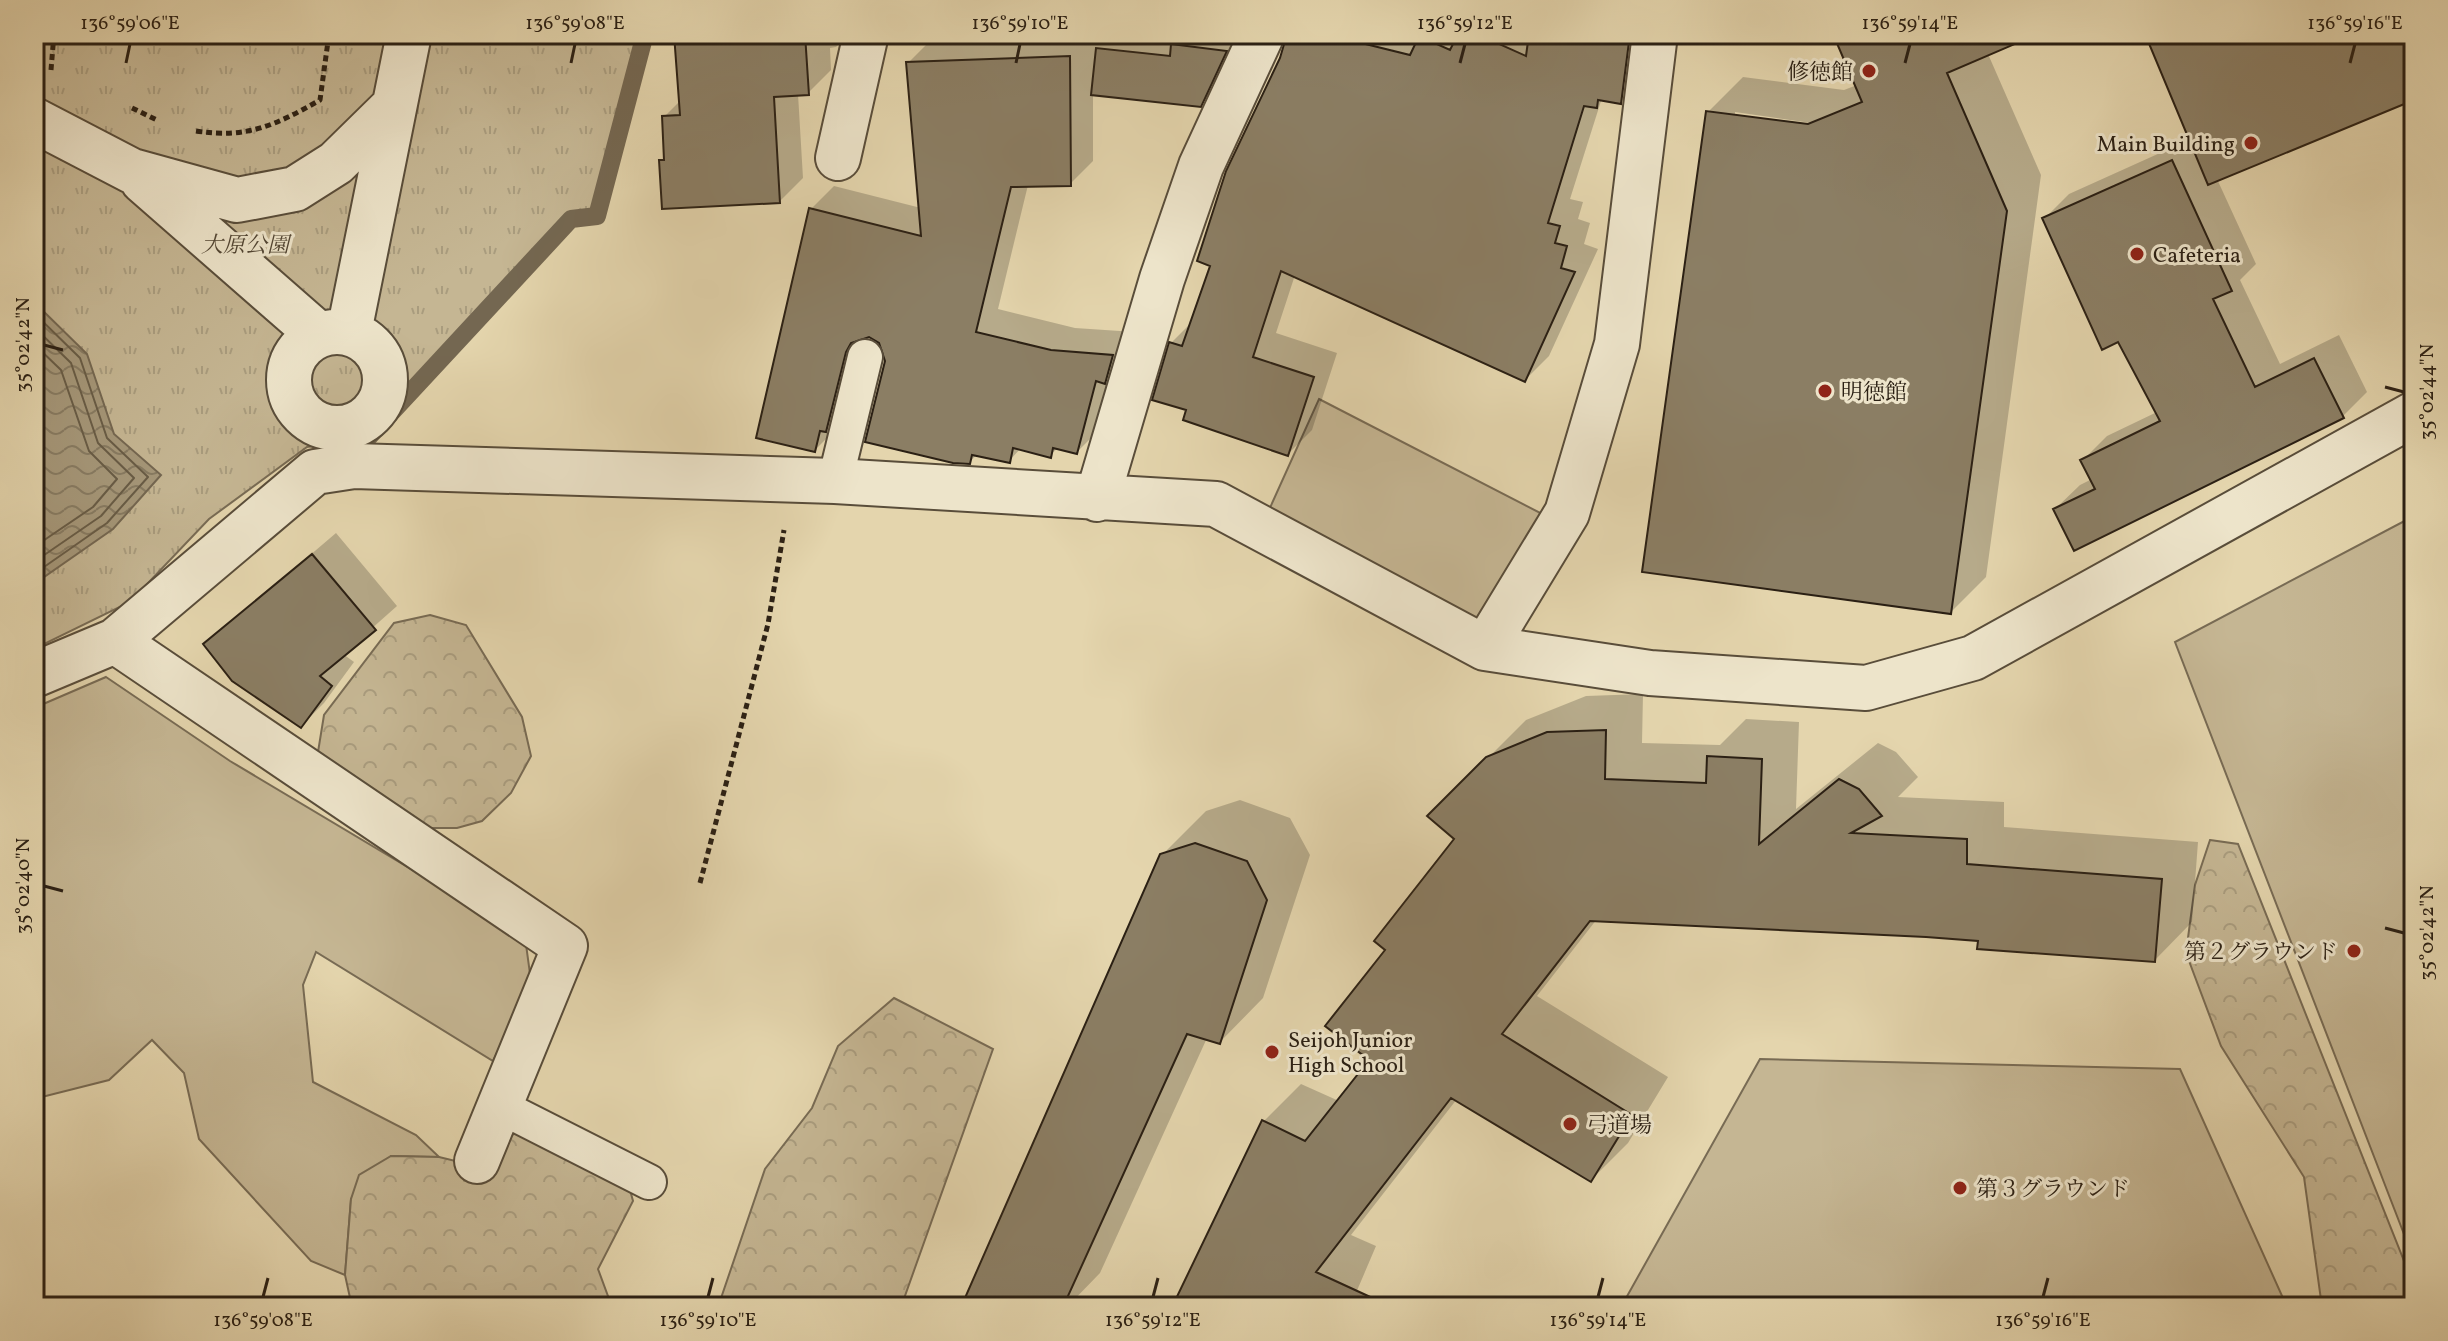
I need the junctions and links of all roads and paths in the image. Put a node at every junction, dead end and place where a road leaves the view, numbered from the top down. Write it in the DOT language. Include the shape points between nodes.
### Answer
graph roads {
  1 [pos="54,34"];
  2 [pos="329,34"];
  3 [pos="409,34"];
  4 [pos="866,34"];
  5 [pos="1262,34"];
  6 [pos="1655,34"];
  7 [pos="63,75"];
  8 [pos="118,101"];
  9 [pos="392,108"];
  10 [pos="34,120"];
  11 [pos="174,128"];
  12 [pos="186,130"];
  13 [pos="838,158"];
  14 [pos="132,171"];
  15 [pos="865,357"];
  16 [pos="2414,414"];
  17 [pos="792,481"];
  18 [pos="835,481"];
  19 [pos="1097,499"];
  20 [pos="115,641"];
  21 [pos="1485,648"];
  22 [pos="34,675"];
  23 [pos="700,883"];
  24 [pos="499,1106"];
  25 [pos="477,1161"];
  26 [pos="649,1182"];
  1 -- 7 [label="path" via="49,69"];
  2 -- 12 [label="path" via="320,100 275,126 225,136"];
  3 -- 9 [label="street"];
  4 -- 13 [label="street"];
  5 -- 19 [label="street" via="1201,166"];
  6 -- 21 [label="street" via="1617,344 1567,513"];
  8 -- 11 [label="path"];
  9 -- 14 [label="street" via="336,163 295,189 237,200"];
  9 -- 14 [label="street" via="334,333"];
  10 -- 14 [label="street"];
  15 -- 18 [label="lane"];
  16 -- 21 [label="street" via="1973,658 1866,688 1650,673"];
  17 -- 18 [label="street"];
  17 -- 20 [label="street" via="354,466 315,472"];
  17 -- 23 [label="path" via="768,624"];
  18 -- 19 [label="street"];
  19 -- 21 [label="street" via="1216,504"];
  20 -- 22 [label="street"];
  20 -- 24 [label="street" via="565,946"];
  24 -- 25 [label="street"];
  24 -- 26 [label="lane"];
}
